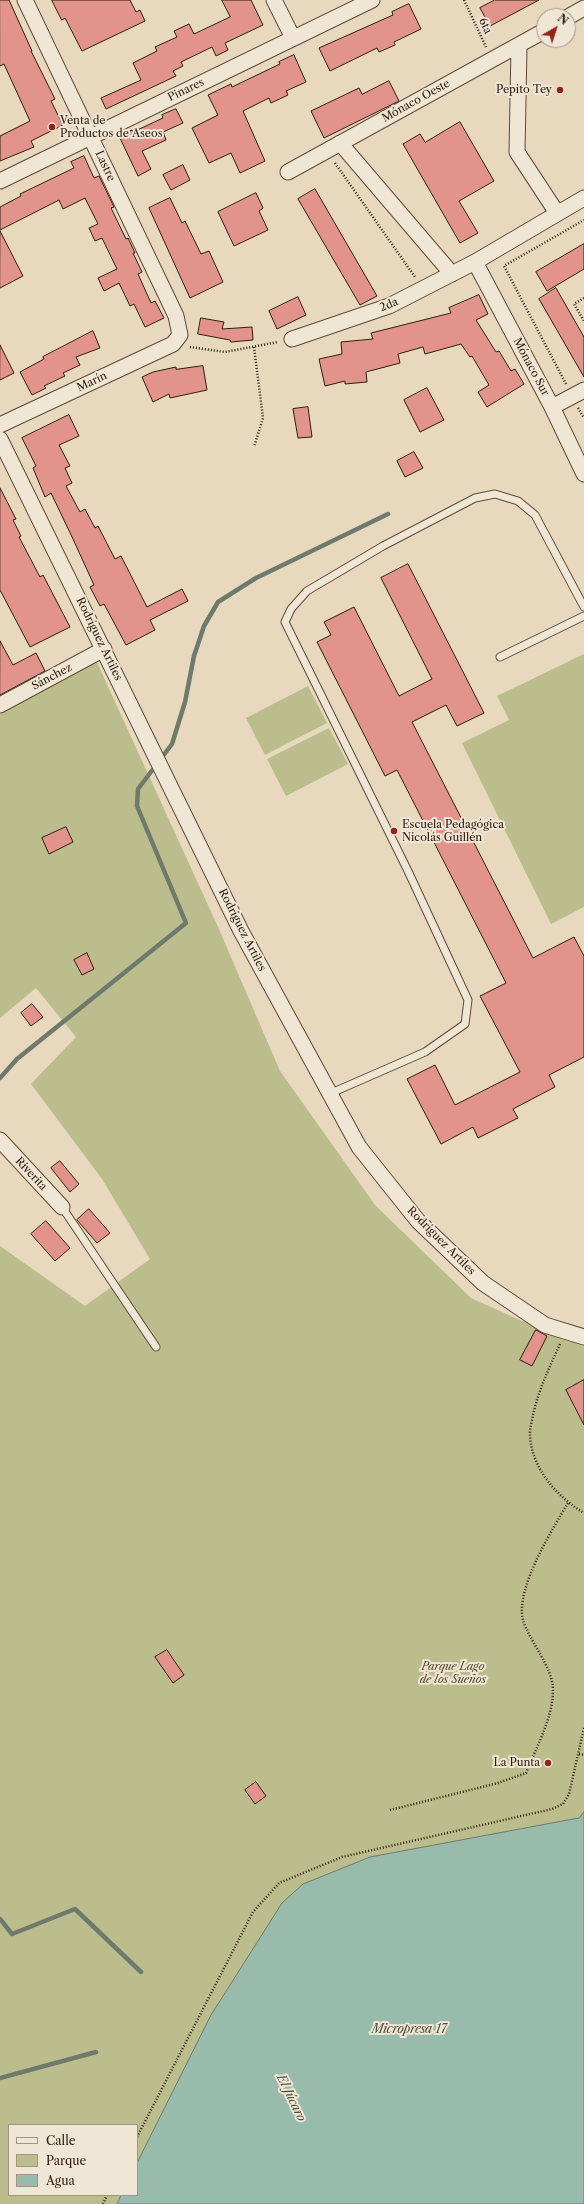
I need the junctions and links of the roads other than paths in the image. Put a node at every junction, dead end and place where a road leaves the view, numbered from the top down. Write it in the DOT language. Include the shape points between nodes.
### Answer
graph roads {
  1 [pos="25,0"];
  2 [pos="274,0"];
  3 [pos="372,0"];
  4 [pos="536,36"];
  5 [pos="293,38"];
  6 [pos="519,46"];
  7 [pos="91,137"];
  8 [pos="340,144"];
  9 [pos="288,172"];
  10 [pos="0,181"];
  11 [pos="584,198"];
  12 [pos="557,214"];
  13 [pos="475,262"];
  14 [pos="452,274"];
  15 [pos="177,339"];
  16 [pos="292,339"];
  17 [pos="578,394"];
  18 [pos="552,407"];
  19 [pos="0,425"];
  20 [pos="0,439"];
  21 [pos="584,474"];
  22 [pos="584,607"];
  23 [pos="584,616"];
  24 [pos="104,649"];
  25 [pos="500,657"];
  26 [pos="0,705"];
  27 [pos="329,1094"];
  28 [pos="0,1140"];
  29 [pos="62,1207"];
  30 [pos="584,1337"];
  31 [pos="156,1347"];
  1 -- 7 [label="street, Lastre"];
  2 -- 5 [label="street"];
  3 -- 5 [label="street, Pinares"];
  4 -- 6 [label="street, Mónaco Oeste"];
  5 -- 7 [label="street, Pinares"];
  6 -- 8 [label="street, Mónaco Oeste"];
  6 -- 12 [label="street" via="517,152"];
  7 -- 10 [label="street, Pinares"];
  7 -- 15 [label="street, Lastre" via="176,316"];
  8 -- 9 [label="street, Mónaco Oeste"];
  8 -- 14 [label="street"];
  11 -- 12 [label="street, 2da"];
  12 -- 13 [label="street, 2da"];
  13 -- 14 [label="street, 2da"];
  13 -- 18 [label="street, Mónaco Sur"];
  14 -- 16 [label="street, 2da" via="389,306"];
  15 -- 19 [label="street, Marín"];
  17 -- 18 [label="street"];
  18 -- 21 [label="street, Mónaco Sur"];
  20 -- 24 [label="street, Rodríguez Artiles"];
  22 -- 27 [label="lane" via="535,515 518,501 495,494 475,498 382,546 307,591 291,609 285,622 408,871 468,1000 465,1024 425,1052"];
  23 -- 25 [label="lane"];
  24 -- 26 [label="street, Sánchez"];
  24 -- 27 [label="street, Rodríguez Artiles" via="241,931"];
  27 -- 30 [label="street, Rodríguez Artiles" via="359,1147 418,1221 483,1283 545,1325"];
  28 -- 29 [label="street, Riverita"];
  29 -- 31 [label="lane"];
}
